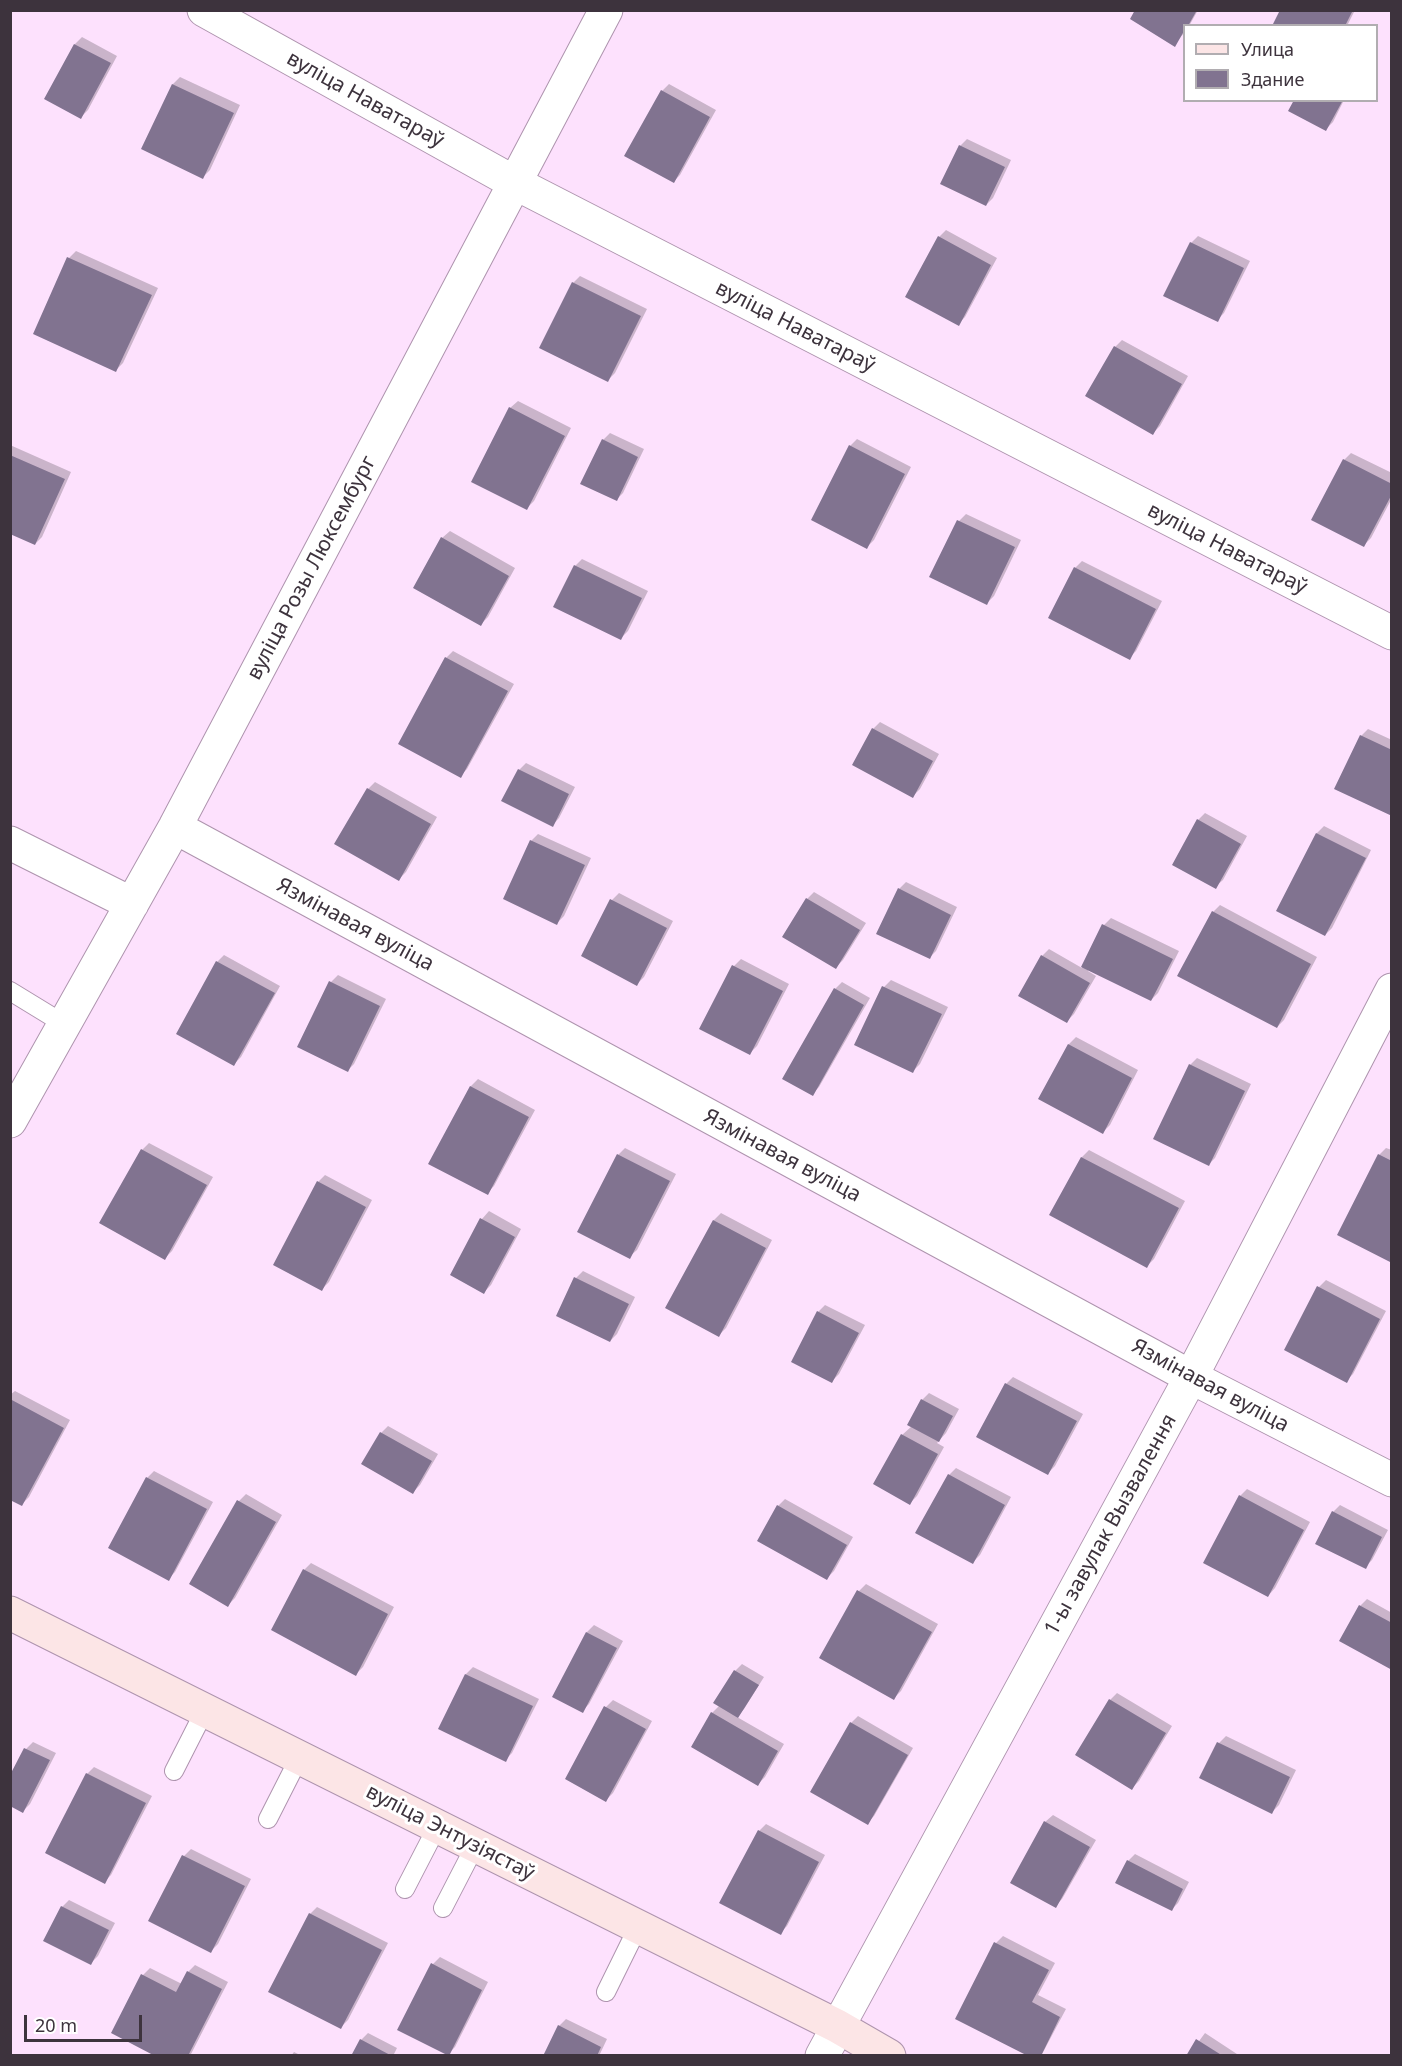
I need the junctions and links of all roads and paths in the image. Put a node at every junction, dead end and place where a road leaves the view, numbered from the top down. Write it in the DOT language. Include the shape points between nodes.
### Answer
graph roads {
  1 [pos="204,10"];
  2 [pos="606,10"];
  3 [pos="515,183"];
  4 [pos="1392,633"];
  5 [pos="175,827"];
  6 [pos="10,843"];
  7 [pos="132,904"];
  8 [pos="1392,990"];
  9 [pos="10,991"];
  10 [pos="63,1024"];
  11 [pos="10,1121"];
  12 [pos="1191,1377"];
  13 [pos="1392,1480"];
  14 [pos="10,1613"];
  15 [pos="205,1710"];
  16 [pos="299,1758"];
  17 [pos="174,1771"];
  18 [pos="268,1819"];
  19 [pos="437,1827"];
  20 [pos="475,1846"];
  21 [pos="405,1889"];
  22 [pos="443,1908"];
  23 [pos="638,1927"];
  24 [pos="606,1992"];
  25 [pos="837,2026"];
  26 [pos="822,2055"];
  27 [pos="889,2055"];
  1 -- 3 [label="street, вуліца Наватараў"];
  2 -- 3 [label="street, вуліца Розы Люксембург"];
  3 -- 4 [label="street, вуліца Наватараў"];
  3 -- 5 [label="street, вуліца Розы Люксембург"];
  5 -- 7 [label="street, вуліца Розы Люксембург"];
  5 -- 12 [label="street, Язмінавая вуліца"];
  6 -- 7 [label="street"];
  7 -- 10 [label="street, вуліца Розы Люксембург"];
  8 -- 12 [label="street, 1-ы завулак Вызвалення"];
  9 -- 10 [label="lane"];
  10 -- 11 [label="street, вуліца Розы Люксембург"];
  12 -- 13 [label="street, Язмінавая вуліца"];
  12 -- 25 [label="street, 1-ы завулак Вызвалення"];
  14 -- 15 [label="street, вуліца Энтузіястаў"];
  15 -- 16 [label="street, вуліца Энтузіястаў"];
  15 -- 17 [label="lane"];
  16 -- 18 [label="lane"];
  16 -- 19 [label="street, вуліца Энтузіястаў"];
  19 -- 20 [label="street, вуліца Энтузіястаў"];
  19 -- 21 [label="lane"];
  20 -- 22 [label="lane"];
  20 -- 23 [label="street, вуліца Энтузіястаў"];
  23 -- 24 [label="lane"];
  23 -- 25 [label="street, вуліца Энтузіястаў"];
  25 -- 26 [label="street, 1-ы завулак Вызвалення"];
  25 -- 27 [label="street, вуліца Энтузіястаў"];
}
